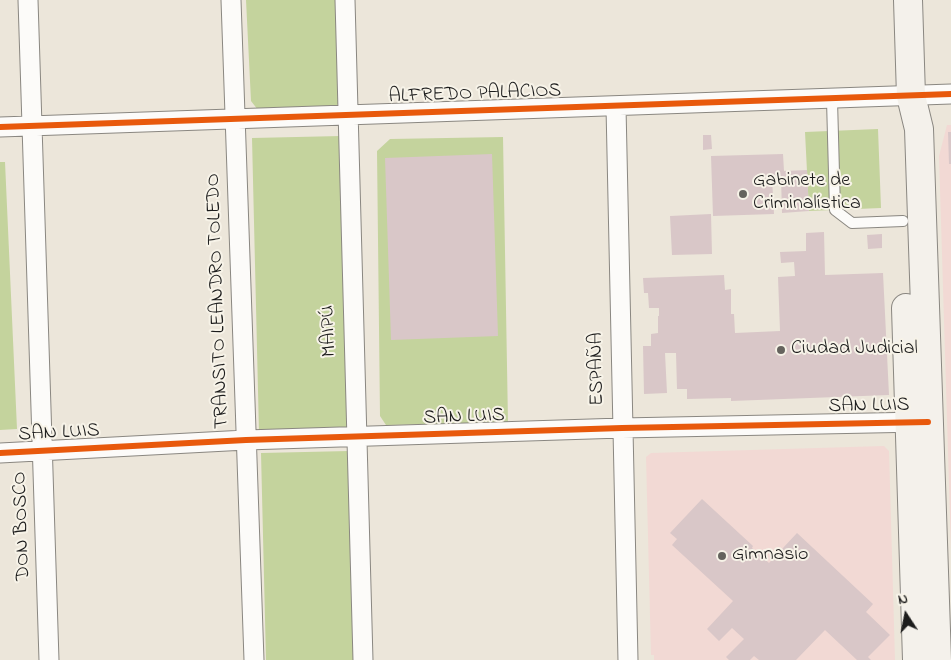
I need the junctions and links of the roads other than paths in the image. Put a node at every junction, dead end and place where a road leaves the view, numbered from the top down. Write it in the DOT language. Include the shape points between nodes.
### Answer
graph roads {
  1 [pos="28,0"];
  2 [pos="231,0"];
  3 [pos="345,0"];
  4 [pos="908,0"];
  5 [pos="951,94"];
  6 [pos="911,96"];
  7 [pos="832,100"];
  8 [pos="616,107"];
  9 [pos="347,115"];
  10 [pos="235,118"];
  11 [pos="33,126"];
  12 [pos="0,127"];
  13 [pos="903,221"];
  14 [pos="919,422"];
  15 [pos="622,428"];
  16 [pos="356,438"];
  17 [pos="246,440"];
  18 [pos="43,451"];
  19 [pos="0,453"];
  20 [pos="49,660"];
  21 [pos="254,660"];
  22 [pos="363,660"];
  23 [pos="628,660"];
  24 [pos="917,660"];
  25 [pos="937,660"];
  1 -- 11 [label="street, DON BOSCO"];
  2 -- 10 [label="street, TRANSITO LEANDRO TOLEDO"];
  3 -- 9 [label="street, MAIPÚ"];
  4 -- 6 [label="street"];
  5 -- 6 [label="street, ALFREDO PALACIOS"];
  6 -- 7 [label="street, ALFREDO PALACIOS"];
  6 -- 13 [label="street" via="900,126"];
  6 -- 14 [label="street" via="919,129"];
  7 -- 8 [label="street, ALFREDO PALACIOS"];
  7 -- 13 [label="lane" via="835,210 852,223"];
  8 -- 9 [label="street, ALFREDO PALACIOS"];
  8 -- 15 [label="street, ESPAÑA"];
  9 -- 10 [label="street, ALFREDO PALACIOS"];
  9 -- 16 [label="street, MAIPÚ"];
  10 -- 11 [label="street, ALFREDO PALACIOS"];
  10 -- 17 [label="street, TRANSITO LEANDRO TOLEDO"];
  11 -- 12 [label="street, ALFREDO PALACIOS"];
  11 -- 18 [label="street, DON BOSCO"];
  13 -- 14 [label="street"];
  14 -- 15 [label="street, SAN LUIS"];
  14 -- 24 [label="street"];
  14 -- 25 [label="street"];
  15 -- 16 [label="street, SAN LUIS"];
  15 -- 23 [label="street, ESPAÑA"];
  16 -- 17 [label="street, SAN LUIS"];
  16 -- 22 [label="street, MAIPÚ"];
  17 -- 18 [label="street, SAN LUIS"];
  17 -- 21 [label="street, TRANSITO LEANDRO TOLEDO"];
  18 -- 19 [label="street, SAN LUIS"];
  18 -- 20 [label="street, DON BOSCO"];
}
